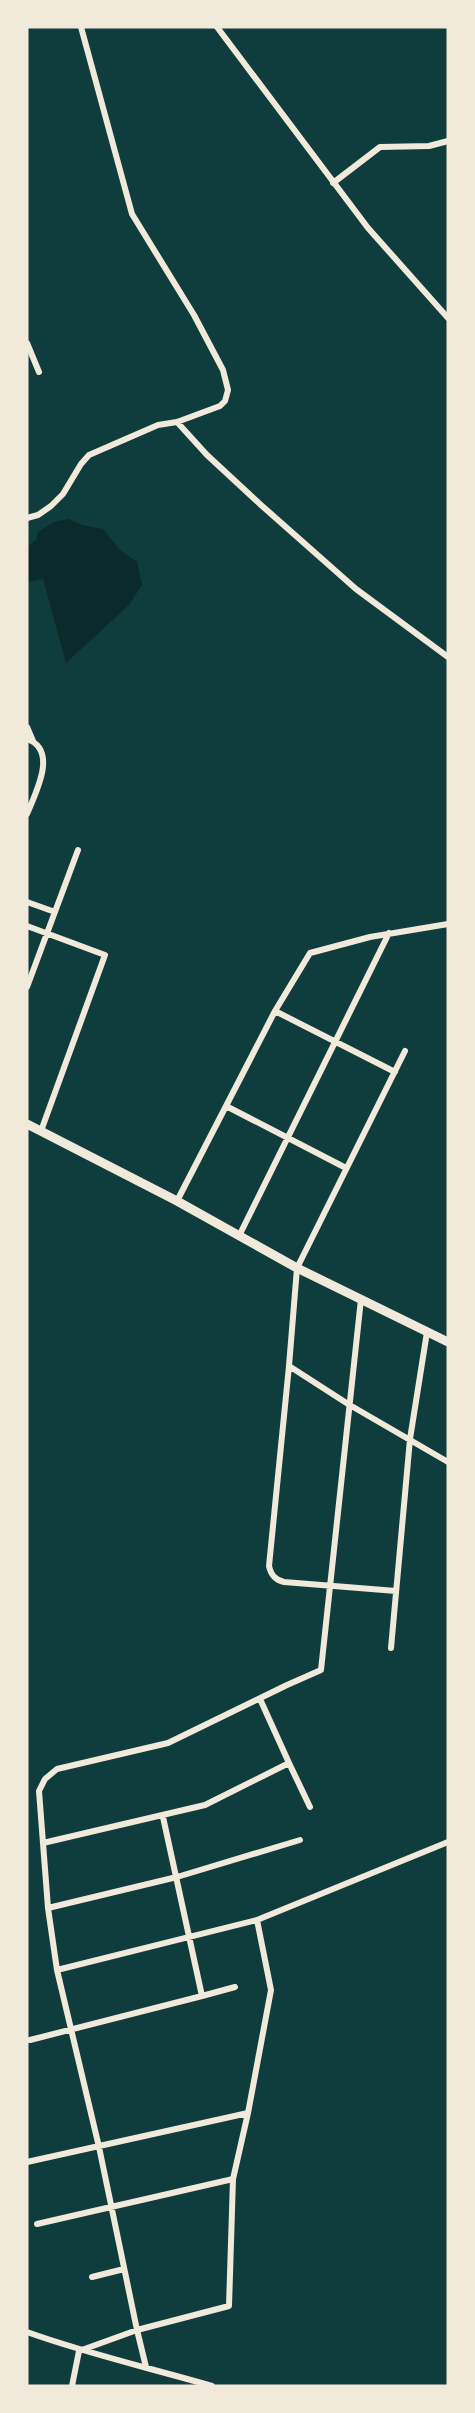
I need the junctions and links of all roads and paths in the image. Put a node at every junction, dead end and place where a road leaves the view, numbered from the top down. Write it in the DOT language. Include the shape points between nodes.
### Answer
graph roads {
  1 [pos="81,27"];
  2 [pos="217,27"];
  3 [pos="448,141"];
  4 [pos="333,183"];
  5 [pos="448,318"];
  6 [pos="27,343"];
  7 [pos="39,372"];
  8 [pos="177,422"];
  9 [pos="27,518"];
  10 [pos="448,657"];
  11 [pos="27,727"];
  12 [pos="30,740"];
  13 [pos="27,814"];
  14 [pos="78,850"];
  15 [pos="27,902"];
  16 [pos="55,912"];
  17 [pos="448,924"];
  18 [pos="27,926"];
  19 [pos="47,933"];
  20 [pos="389,933"];
  21 [pos="27,987"];
  22 [pos="274,1011"];
  23 [pos="334,1041"];
  24 [pos="405,1051"];
  25 [pos="395,1072"];
  26 [pos="225,1106"];
  27 [pos="27,1124"];
  28 [pos="41,1131"];
  29 [pos="286,1138"];
  30 [pos="346,1168"];
  31 [pos="177,1201"];
  32 [pos="239,1236"];
  33 [pos="297,1268"];
  34 [pos="361,1299"];
  35 [pos="427,1332"];
  36 [pos="448,1342"];
  37 [pos="289,1366"];
  38 [pos="348,1404"];
  39 [pos="410,1439"];
  40 [pos="448,1461"];
  41 [pos="330,1586"];
  42 [pos="396,1591"];
  43 [pos="391,1648"];
  44 [pos="260,1699"];
  45 [pos="290,1763"];
  46 [pos="310,1807"];
  47 [pos="163,1817"];
  48 [pos="300,1840"];
  49 [pos="448,1842"];
  50 [pos="43,1843"];
  51 [pos="177,1877"];
  52 [pos="48,1908"];
  53 [pos="257,1920"];
  54 [pos="189,1936"];
  55 [pos="57,1970"];
  56 [pos="235,1987"];
  57 [pos="202,1996"];
  58 [pos="71,2030"];
  59 [pos="30,2040"];
  60 [pos="248,2113"];
  61 [pos="99,2146"];
  62 [pos="27,2162"];
  63 [pos="232,2179"];
  64 [pos="111,2208"];
  65 [pos="37,2224"];
  66 [pos="124,2269"];
  67 [pos="92,2277"];
  68 [pos="137,2330"];
  69 [pos="27,2332"];
  70 [pos="79,2351"];
  71 [pos="146,2367"];
  72 [pos="72,2386"];
  73 [pos="212,2386"];
  1 -- 8 [label="street" via="135,221 194,315 218,358 228,386 220,406"];
  2 -- 4 [label="street"];
  3 -- 4 [label="street" via="429,146 380,147"];
  4 -- 5 [label="street"];
  6 -- 7 [label="street"];
  8 -- 9 [label="street" via="158,425 89,455 63,494 38,515"];
  8 -- 10 [label="street" via="253,498 356,589"];
  11 -- 12 [label="street"];
  12 -- 13 [label="street" via="42,755 43,769"];
  14 -- 16 [label="street"];
  15 -- 16 [label="street"];
  16 -- 19 [label="street"];
  17 -- 20 [label="street"];
  18 -- 19 [label="street"];
  19 -- 21 [label="street"];
  19 -- 28 [label="street" via="105,955"];
  20 -- 22 [label="street" via="310,953"];
  20 -- 23 [label="street"];
  22 -- 23 [label="street"];
  22 -- 26 [label="street"];
  23 -- 25 [label="street"];
  23 -- 29 [label="street"];
  24 -- 25 [label="street"];
  25 -- 30 [label="street"];
  26 -- 29 [label="street"];
  26 -- 31 [label="street"];
  27 -- 28 [label="main road"];
  28 -- 31 [label="main road"];
  29 -- 30 [label="street"];
  29 -- 32 [label="street"];
  30 -- 33 [label="street"];
  31 -- 32 [label="main road"];
  32 -- 33 [label="main road"];
  33 -- 34 [label="main road"];
  33 -- 37 [label="street"];
  34 -- 35 [label="main road"];
  34 -- 38 [label="street"];
  35 -- 36 [label="main road"];
  35 -- 39 [label="street"];
  37 -- 38 [label="street"];
  37 -- 41 [label="street" via="269,1566 278,1580"];
  38 -- 39 [label="street"];
  38 -- 41 [label="street"];
  39 -- 40 [label="street"];
  39 -- 42 [label="street"];
  41 -- 42 [label="street"];
  41 -- 44 [label="street" via="321,1670"];
  42 -- 43 [label="street"];
  44 -- 45 [label="street"];
  44 -- 50 [label="street" via="168,1743 52,1772 39,1791"];
  45 -- 46 [label="street"];
  45 -- 47 [label="street" via="205,1805"];
  47 -- 50 [label="street"];
  47 -- 51 [label="street"];
  48 -- 51 [label="street"];
  49 -- 53 [label="street"];
  50 -- 52 [label="street"];
  51 -- 52 [label="street"];
  51 -- 54 [label="street"];
  52 -- 55 [label="street"];
  53 -- 54 [label="street"];
  53 -- 60 [label="street" via="271,1989"];
  54 -- 55 [label="street"];
  54 -- 57 [label="street"];
  55 -- 58 [label="street"];
  56 -- 57 [label="street"];
  57 -- 58 [label="street"];
  58 -- 59 [label="street"];
  58 -- 61 [label="street"];
  60 -- 61 [label="street"];
  60 -- 63 [label="street"];
  61 -- 62 [label="street"];
  61 -- 64 [label="street"];
  63 -- 64 [label="street"];
  63 -- 68 [label="street" via="229,2306"];
  64 -- 65 [label="street"];
  64 -- 66 [label="street"];
  66 -- 67 [label="street"];
  66 -- 68 [label="street"];
  68 -- 70 [label="street"];
  68 -- 71 [label="street"];
  69 -- 70 [label="street"];
  70 -- 71 [label="street"];
  70 -- 72 [label="street"];
  71 -- 73 [label="street"];
}
